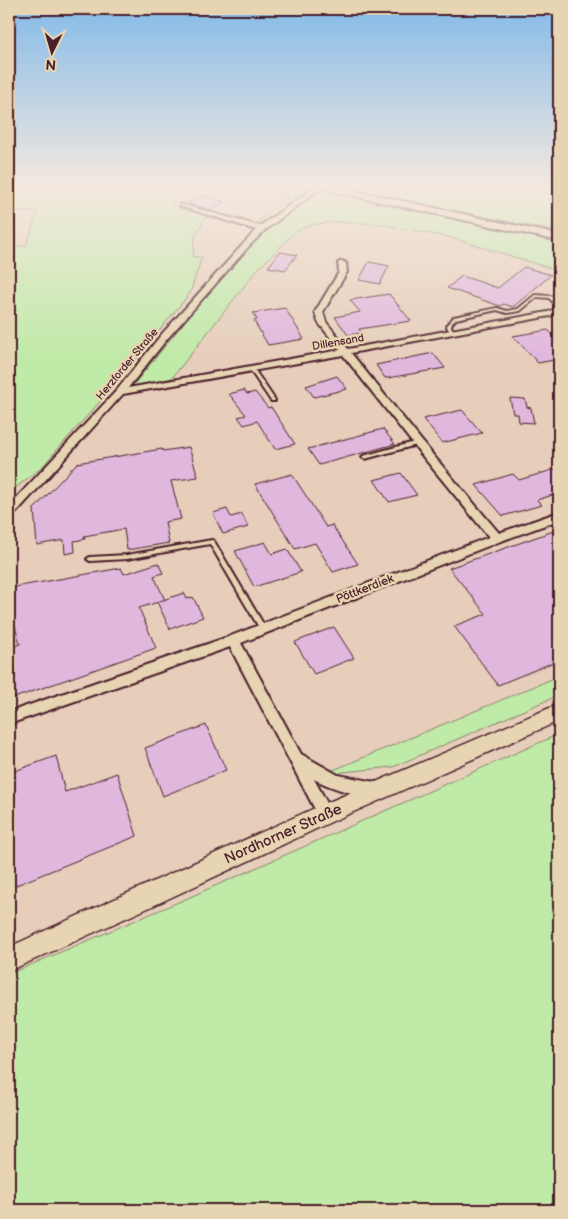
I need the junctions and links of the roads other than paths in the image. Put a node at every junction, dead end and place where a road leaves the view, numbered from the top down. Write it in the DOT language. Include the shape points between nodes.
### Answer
graph roads {
  1 [pos="248,244"];
  2 [pos="342,263"];
  3 [pos="559,307"];
  4 [pos="453,332"];
  5 [pos="345,353"];
  6 [pos="252,370"];
  7 [pos="120,392"];
  8 [pos="273,400"];
  9 [pos="418,443"];
  10 [pos="365,457"];
  11 [pos="9,513"];
  12 [pos="559,516"];
  13 [pos="497,538"];
  14 [pos="90,559"];
  15 [pos="263,629"];
  16 [pos="233,641"];
  17 [pos="559,712"];
  18 [pos="9,718"];
  19 [pos="295,756"];
  20 [pos="386,789"];
  21 [pos="325,814"];
  22 [pos="9,958"];
  1 -- 7 [label="street, Herzforder Straße" via="164,337"];
  2 -- 5 [label="street" via="343,272 319,312 322,322"];
  3 -- 4 [label="street, Dillensand" via="550,314"];
  3 -- 4 [label="lane" via="550,297 536,296 519,310 497,309 455,318 449,327"];
  4 -- 5 [label="street, Dillensand"];
  5 -- 6 [label="street, Dillensand"];
  5 -- 9 [label="street"];
  6 -- 7 [label="street, Dillensand"];
  6 -- 8 [label="lane"];
  7 -- 11 [label="street, Herzforder Straße"];
  9 -- 10 [label="lane"];
  9 -- 13 [label="street"];
  12 -- 13 [label="street, Pöttkerdiek"];
  13 -- 15 [label="street, Pöttkerdiek"];
  14 -- 15 [label="lane" via="127,557 212,542"];
  15 -- 16 [label="street, Pöttkerdiek"];
  16 -- 18 [label="street, Pöttkerdiek"];
  16 -- 19 [label="street"];
  17 -- 20 [label="main road, Nordhorner Straße"];
  19 -- 20 [label="street" via="332,782"];
  19 -- 21 [label="street"];
  20 -- 21 [label="main road, Nordhorner Straße"];
  21 -- 22 [label="main road, Nordhorner Straße"];
}
